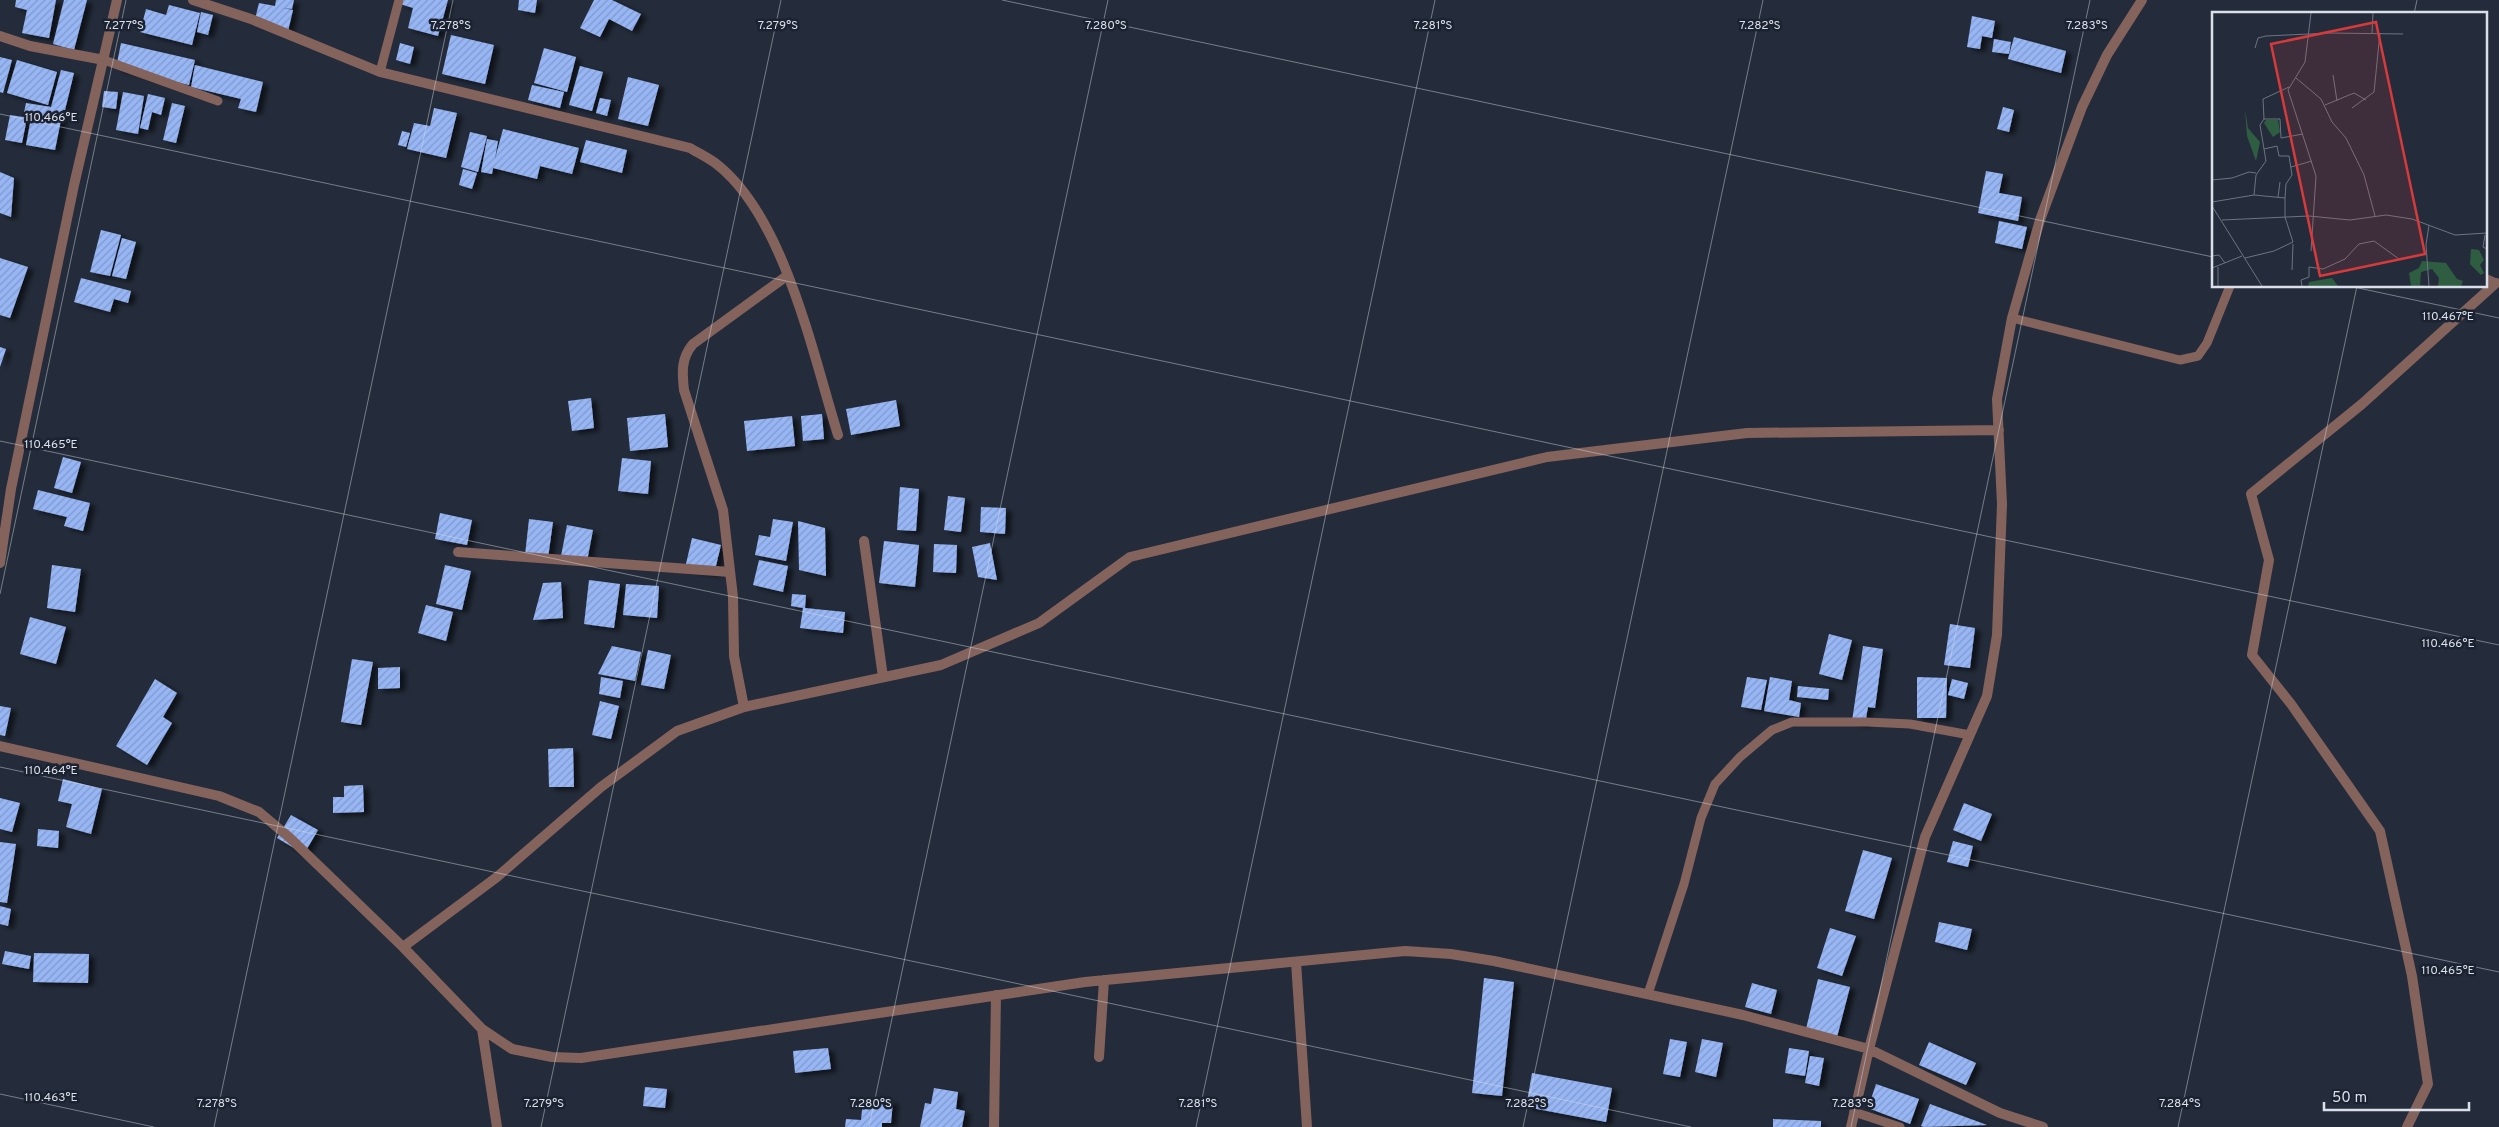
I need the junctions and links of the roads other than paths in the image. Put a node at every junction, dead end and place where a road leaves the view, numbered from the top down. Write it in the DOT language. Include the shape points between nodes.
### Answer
graph roads {
  1 [pos="117,0"];
  2 [pos="193,0"];
  3 [pos="399,0"];
  4 [pos="2142,0"];
  5 [pos="0,36"];
  6 [pos="104,60"];
  7 [pos="380,72"];
  8 [pos="218,101"];
  9 [pos="788,275"];
  10 [pos="2486,278"];
  11 [pos="2496,283"];
  12 [pos="2229,288"];
  13 [pos="2012,318"];
  14 [pos="1999,430"];
  15 [pos="838,435"];
  16 [pos="864,541"];
  17 [pos="458,552"];
  18 [pos="0,563"];
  19 [pos="730,572"];
  20 [pos="883,677"];
  21 [pos="744,707"];
  22 [pos="1970,735"];
  23 [pos="0,746"];
  24 [pos="403,947"];
  25 [pos="1296,962"];
  26 [pos="1104,980"];
  27 [pos="1648,994"];
  28 [pos="996,995"];
  29 [pos="482,1029"];
  30 [pos="1869,1049"];
  31 [pos="1098,1057"];
  32 [pos="1854,1112"];
  33 [pos="497,1127"];
  34 [pos="994,1127"];
  35 [pos="1308,1127"];
  36 [pos="1850,1127"];
  37 [pos="1900,1127"];
  38 [pos="2042,1127"];
  39 [pos="2406,1127"];
  1 -- 6 [label="street"];
  2 -- 7 [label="street"];
  3 -- 7 [label="lane"];
  4 -- 13 [label="street" via="2107,54 2082,107 2040,220"];
  5 -- 6 [label="street" via="30,46"];
  6 -- 8 [label="lane"];
  6 -- 18 [label="street" via="74,185 11,489"];
  7 -- 9 [label="street" via="690,148 719,166 742,190 772,238"];
  9 -- 15 [label="street"];
  9 -- 19 [label="street" via="693,344 684,355 684,390 723,510"];
  10 -- 11 [label="lane"];
  11 -- 39 [label="street" via="2362,404 2251,494 2268,560 2252,655 2291,704 2380,831 2412,976 2428,1084"];
  12 -- 13 [label="lane" via="2207,343 2198,356 2180,360"];
  13 -- 14 [label="street" via="1997,399"];
  14 -- 20 [label="street" via="1747,433 1547,457 1130,557 1039,623 941,666"];
  14 -- 22 [label="street" via="2002,504 1997,635 1987,696"];
  16 -- 20 [label="street"];
  17 -- 19 [label="street"];
  19 -- 21 [label="street" via="734,656"];
  20 -- 21 [label="street"];
  21 -- 24 [label="street" via="677,731 601,787 497,877"];
  22 -- 27 [label="lane" via="1910,724 1849,722 1792,722 1772,730 1715,784"];
  22 -- 30 [label="street" via="1925,837"];
  23 -- 24 [label="street" via="219,796 259,812"];
  24 -- 29 [label="street"];
  25 -- 26 [label="street"];
  25 -- 27 [label="street" via="1405,952 1451,954"];
  25 -- 35 [label="street"];
  26 -- 28 [label="street"];
  26 -- 31 [label="street"];
  27 -- 30 [label="street" via="1743,1015"];
  28 -- 29 [label="street" via="582,1058 552,1057 512,1049"];
  28 -- 34 [label="street"];
  29 -- 33 [label="street"];
  30 -- 32 [label="street"];
  30 -- 38 [label="street" via="2000,1113"];
  32 -- 36 [label="street"];
  32 -- 37 [label="lane"];
}
